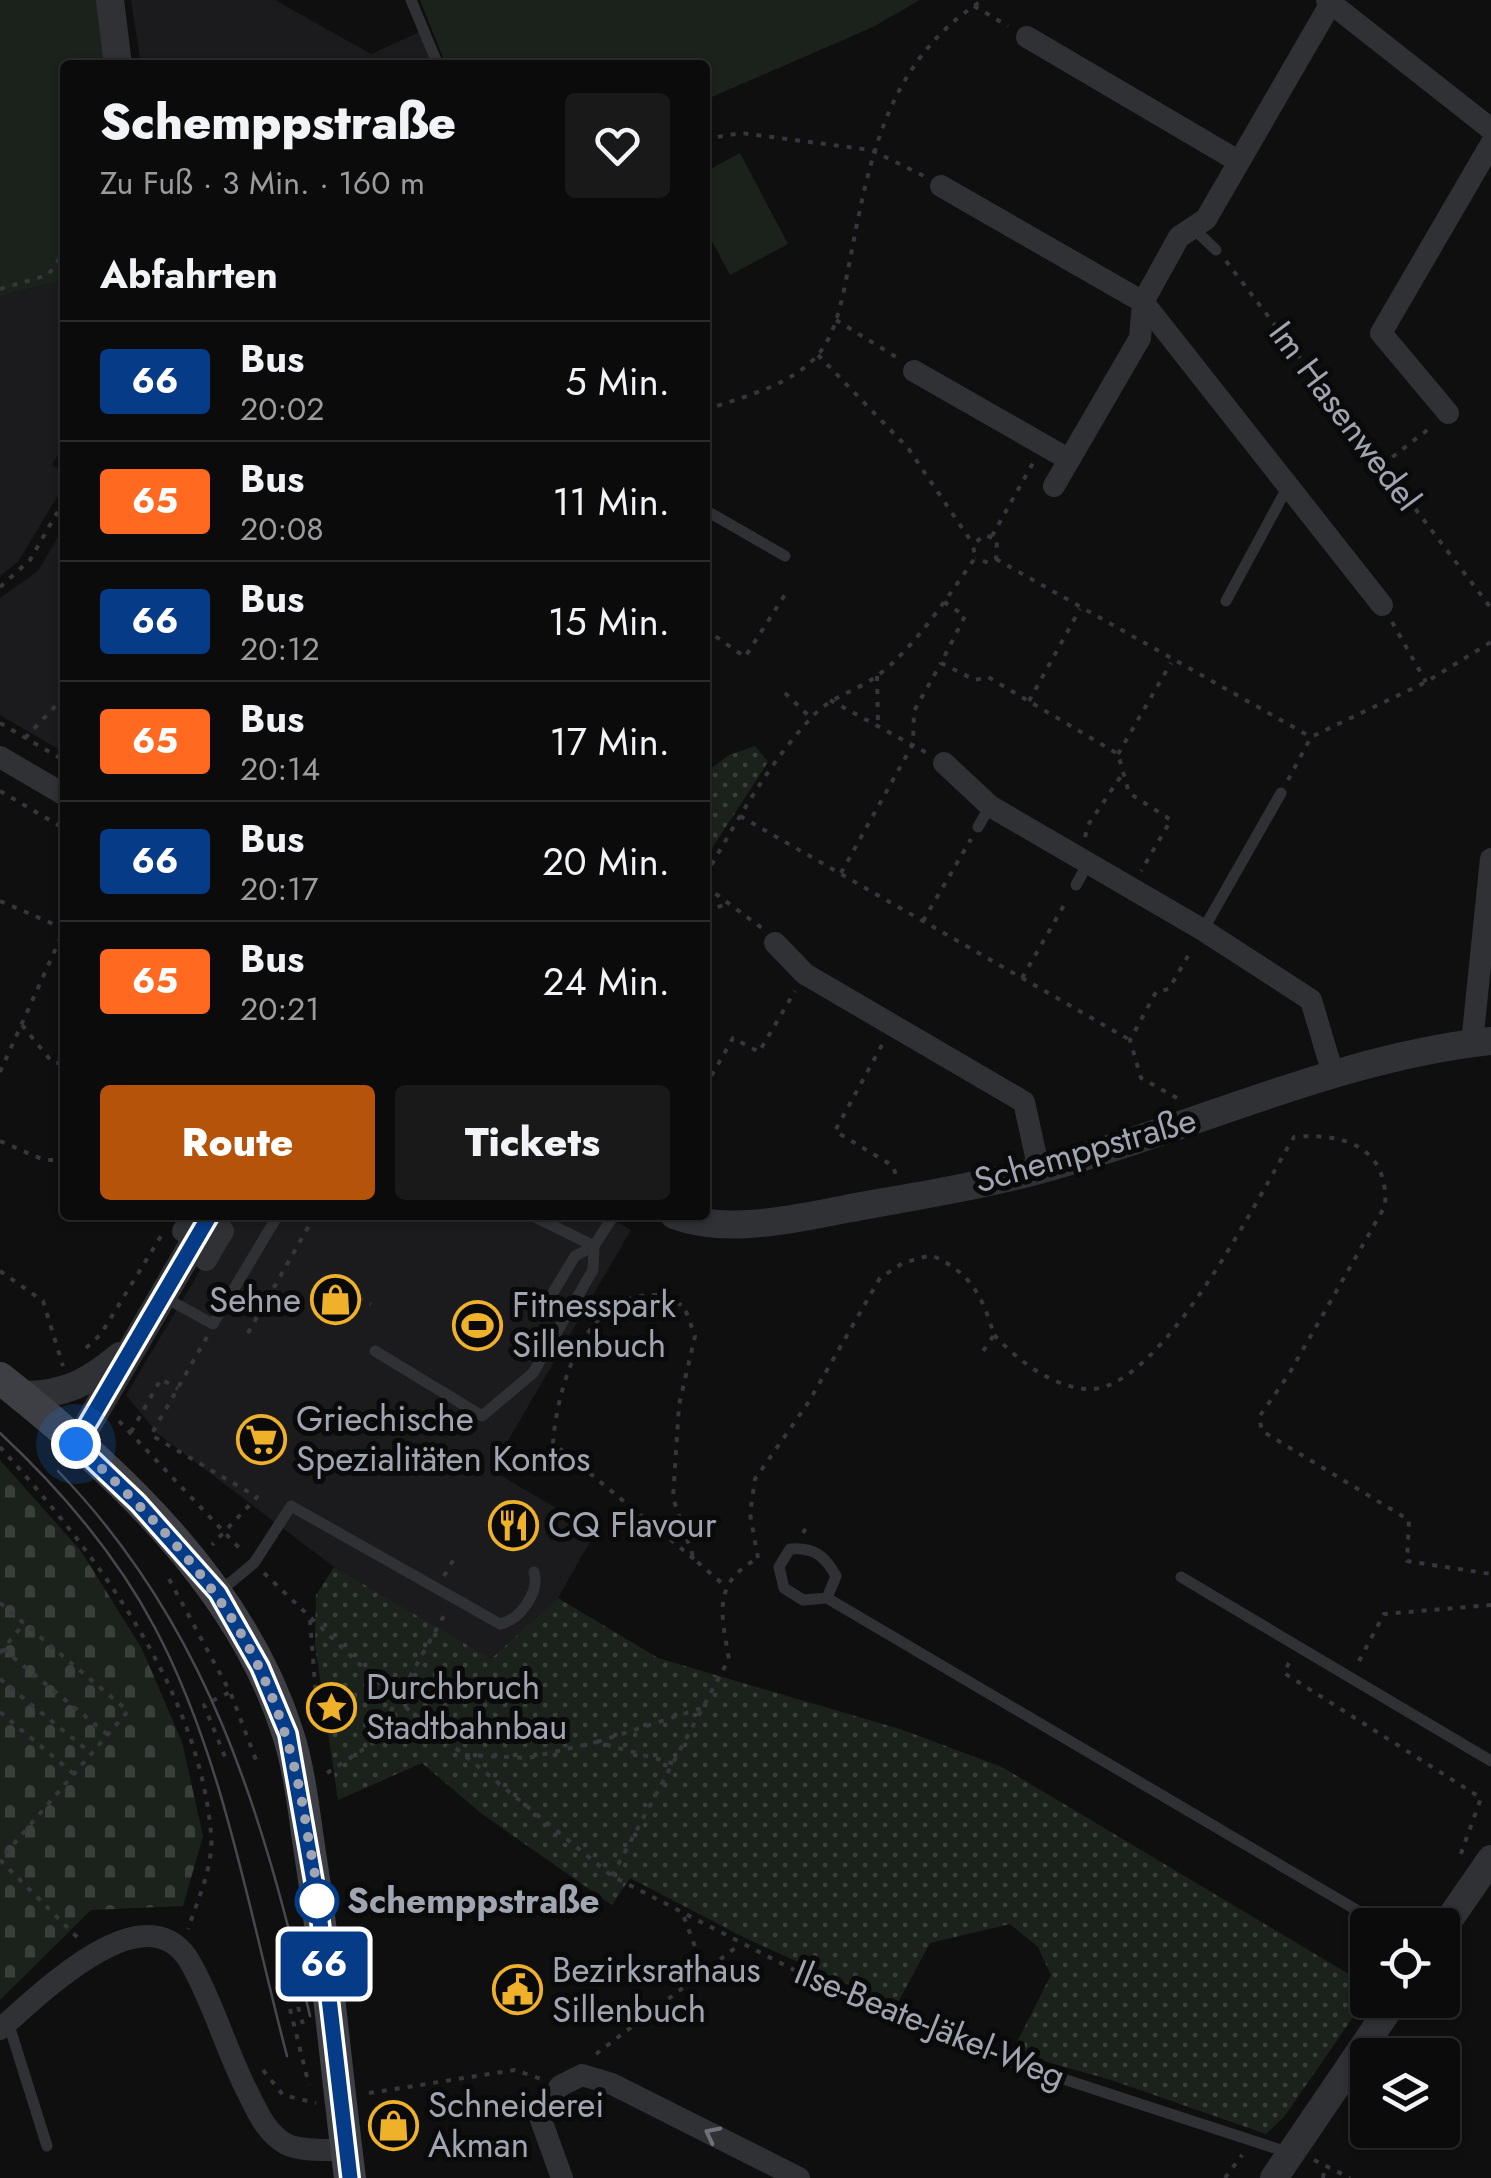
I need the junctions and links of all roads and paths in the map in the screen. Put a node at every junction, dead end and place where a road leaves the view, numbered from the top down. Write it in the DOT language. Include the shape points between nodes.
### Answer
graph roads {
  1 [pos="110,0"];
  2 [pos="412,0"];
  3 [pos="983,0"];
  4 [pos="1329,2"];
  5 [pos="974,6"];
  6 [pos="1027,37"];
  7 [pos="117,60"];
  8 [pos="436,60"];
  9 [pos="1491,129"];
  10 [pos="710,138"];
  11 [pos="1491,144"];
  12 [pos="872,150"];
  13 [pos="1238,161"];
  14 [pos="941,186"];
  15 [pos="1194,229"];
  16 [pos="1216,250"];
  17 [pos="60,257"];
  18 [pos="0,289"];
  19 [pos="1143,302"];
  20 [pos="836,320"];
  21 [pos="818,355"];
  22 [pos="914,371"];
  23 [pos="710,408"];
  24 [pos="1448,413"];
  25 [pos="1042,445"];
  26 [pos="1068,459"];
  27 [pos="1382,465"];
  28 [pos="1054,486"];
  29 [pos="1287,488"];
  30 [pos="60,508"];
  31 [pos="710,513"];
  32 [pos="992,536"];
  33 [pos="973,544"];
  34 [pos="785,556"];
  35 [pos="975,558"];
  36 [pos="996,559"];
  37 [pos="0,588"];
  38 [pos="786,594"];
  39 [pos="1226,601"];
  40 [pos="944,602"];
  41 [pos="1382,605"];
  42 [pos="1491,608"];
  43 [pos="1080,609"];
  44 [pos="966,616"];
  45 [pos="974,620"];
  46 [pos="710,632"];
  47 [pos="1491,642"];
  48 [pos="1482,648"];
  49 [pos="1491,657"];
  50 [pos="1172,662"];
  51 [pos="941,664"];
  52 [pos="877,676"];
  53 [pos="1426,682"];
  54 [pos="785,693"];
  55 [pos="830,700"];
  56 [pos="60,701"];
  57 [pos="1029,701"];
  58 [pos="812,718"];
  59 [pos="0,724"];
  60 [pos="878,724"];
  61 [pos="1310,737"];
  62 [pos="25,738"];
  63 [pos="912,744"];
  64 [pos="1118,754"];
  65 [pos="60,758"];
  66 [pos="944,763"];
  67 [pos="5,764"];
  68 [pos="1124,773"];
  69 [pos="0,791"];
  70 [pos="60,792"];
  71 [pos="1281,793"];
  72 [pos="990,806"];
  73 [pos="740,816"];
  74 [pos="60,826"];
  75 [pos="978,827"];
  76 [pos="1491,859"];
  77 [pos="1085,861"];
  78 [pos="710,867"];
  79 [pos="841,874"];
  80 [pos="1076,885"];
  81 [pos="1131,887"];
  82 [pos="710,891"];
  83 [pos="0,901"];
  84 [pos="725,905"];
  85 [pos="710,909"];
  86 [pos="923,921"];
  87 [pos="60,927"];
  88 [pos="1203,930"];
  89 [pos="60,940"];
  90 [pos="775,944"];
  91 [pos="805,974"];
  92 [pos="1022,978"];
  93 [pos="22,1024"];
  94 [pos="892,1027"];
  95 [pos="1130,1040"];
  96 [pos="1481,1042"];
  97 [pos="60,1063"];
  98 [pos="0,1072"];
  99 [pos="1333,1074"];
  100 [pos="710,1077"];
  101 [pos="1207,1116"];
  102 [pos="0,1141"];
  103 [pos="60,1160"];
  104 [pos="1038,1170"];
  105 [pos="905,1198"];
  106 [pos="275,1220"];
  107 [pos="312,1220"];
  108 [pos="541,1220"];
  109 [pos="611,1220"];
  110 [pos="687,1220"];
  111 [pos="217,1223"];
  112 [pos="181,1225"];
  113 [pos="594,1246"];
  114 [pos="206,1260"];
  115 [pos="0,1271"];
  116 [pos="162,1296"];
  117 [pos="358,1298"];
  118 [pos="370,1304"];
  119 [pos="539,1316"];
  120 [pos="214,1324"];
  121 [pos="248,1333"];
  122 [pos="994,1335"];
  123 [pos="376,1351"];
  124 [pos="980,1357"];
  125 [pos="11,1387"];
  126 [pos="81,1387"];
  127 [pos="178,1389"];
  128 [pos="131,1432"];
  129 [pos="76,1444"];
  130 [pos="0,1447"];
  131 [pos="226,1533"];
  132 [pos="694,1558"];
  133 [pos="758,1558"];
  134 [pos="192,1560"];
  135 [pos="254,1563"];
  136 [pos="779,1568"];
  137 [pos="534,1572"];
  138 [pos="1491,1574"];
  139 [pos="1182,1577"];
  140 [pos="725,1586"];
  141 [pos="218,1593"];
  142 [pos="827,1598"];
  143 [pos="453,1600"];
  144 [pos="0,1603"];
  145 [pos="1491,1605"];
  146 [pos="23,1624"];
  147 [pos="1297,1646"];
  148 [pos="2,1651"];
  149 [pos="1349,1678"];
  150 [pos="0,1679"];
  151 [pos="230,1692"];
  152 [pos="398,1702"];
  153 [pos="705,1707"];
  154 [pos="0,1712"];
  155 [pos="108,1735"];
  156 [pos="597,1742"];
  157 [pos="92,1754"];
  158 [pos="461,1755"];
  159 [pos="225,1757"];
  160 [pos="256,1760"];
  161 [pos="1491,1761"];
  162 [pos="675,1764"];
  163 [pos="74,1774"];
  164 [pos="324,1774"];
  165 [pos="1491,1859"];
  166 [pos="0,1860"];
  167 [pos="1456,1863"];
  168 [pos="612,1876"];
  169 [pos="1353,1908"];
  170 [pos="1457,1908"];
  171 [pos="684,1917"];
  172 [pos="187,1931"];
  173 [pos="739,1945"];
  174 [pos="94,1954"];
  175 [pos="704,1971"];
  176 [pos="298,2007"];
  177 [pos="290,2010"];
  178 [pos="300,2014"];
  179 [pos="1382,2018"];
  180 [pos="4,2026"];
  181 [pos="256,2058"];
  182 [pos="1005,2060"];
  183 [pos="582,2075"];
  184 [pos="560,2086"];
  185 [pos="357,2096"];
  186 [pos="314,2104"];
  187 [pos="312,2118"];
  188 [pos="1250,2143"];
  189 [pos="47,2146"];
  190 [pos="1290,2153"];
  191 [pos="349,2164"];
  192 [pos="1325,2165"];
  193 [pos="562,2178"];
  194 [pos="799,2178"];
  195 [pos="1226,2178"];
  196 [pos="1274,2178"];
  197 [pos="1323,2178"];
  198 [pos="1350,2178"];
  1 -- 7 [label="street"];
  2 -- 8 [label="lane"];
  3 -- 5 [label="path"];
  4 -- 9 [label="street"];
  4 -- 13 [label="street"];
  5 -- 6 [label="path"];
  5 -- 12 [label="path" via="912,66"];
  6 -- 13 [label="street"];
  10 -- 12 [label="path" via="741,133"];
  11 -- 24 [label="street" via="1381,334"];
  12 -- 14 [label="path"];
  12 -- 20 [label="path"];
  13 -- 15 [label="street"];
  14 -- 19 [label="street"];
  15 -- 16 [label="lane"];
  15 -- 19 [label="street" via="1180,237"];
  16 -- 27 [label="path, Im Hasenwedel"];
  17 -- 18 [label="path" via="48,275"];
  19 -- 26 [label="street" via="1140,338"];
  19 -- 29 [label="street"];
  20 -- 21 [label="path"];
  20 -- 22 [label="path"];
  21 -- 23 [label="path" via="794,377"];
  21 -- 33 [label="path" via="908,448"];
  22 -- 25 [label="street"];
  24 -- 27 [label="path"];
  25 -- 26 [label="street"];
  25 -- 32 [label="path"];
  26 -- 28 [label="street"];
  27 -- 42 [label="path, Im Hasenwedel"];
  29 -- 39 [label="lane"];
  29 -- 41 [label="street"];
  30 -- 37 [label="path" via="30,560"];
  31 -- 34 [label="lane"];
  32 -- 33 [label="path"];
  32 -- 36 [label="path" via="1000,546"];
  33 -- 35 [label="path"];
  35 -- 36 [label="path"];
  35 -- 40 [label="path"];
  36 -- 43 [label="path"];
  38 -- 46 [label="path" via="745,657"];
  40 -- 44 [label="path"];
  40 -- 52 [label="path"];
  41 -- 53 [label="path"];
  43 -- 50 [label="path"];
  43 -- 57 [label="path"];
  44 -- 45 [label="path"];
  44 -- 51 [label="path"];
  47 -- 48 [label="path"];
  48 -- 49 [label="path"];
  48 -- 53 [label="path"];
  50 -- 61 [label="path"];
  50 -- 64 [label="path"];
  51 -- 57 [label="path" via="975,680 988,677"];
  51 -- 63 [label="path" via="914,711"];
  52 -- 55 [label="path"];
  52 -- 60 [label="path"];
  53 -- 61 [label="path"];
  54 -- 58 [label="path"];
  55 -- 58 [label="path"];
  55 -- 60 [label="path"];
  56 -- 62 [label="path"];
  57 -- 64 [label="path"];
  58 -- 73 [label="path"];
  59 -- 62 [label="path"];
  60 -- 63 [label="path"];
  61 -- 71 [label="path"];
  62 -- 65 [label="path"];
  63 -- 66 [label="path"];
  63 -- 79 [label="path"];
  64 -- 68 [label="path"];
  66 -- 72 [label="street"];
  67 -- 70 [label="street"];
  68 -- 77 [label="path" via="1088,825"];
  68 -- 81 [label="path" via="1129,793 1170,820"];
  69 -- 74 [label="path"];
  71 -- 88 [label="lane"];
  72 -- 75 [label="lane"];
  72 -- 77 [label="street"];
  73 -- 78 [label="path"];
  73 -- 79 [label="path"];
  75 -- 86 [label="path"];
  76 -- 96 [label="street"];
  77 -- 80 [label="lane"];
  77 -- 81 [label="street"];
  79 -- 86 [label="path"];
  80 -- 92 [label="path"];
  81 -- 88 [label="street"];
  82 -- 84 [label="path"];
  83 -- 87 [label="path"];
  84 -- 85 [label="path"];
  84 -- 90 [label="path" via="758,924"];
  86 -- 92 [label="path"];
  88 -- 95 [label="path" via="1170,989 1156,992"];
  88 -- 99 [label="street" via="1311,1000"];
  89 -- 93 [label="path"];
  90 -- 91 [label="street"];
  91 -- 94 [label="street"];
  91 -- 100 [label="path" via="759,1052 733,1038"];
  92 -- 95 [label="path"];
  93 -- 97 [label="path"];
  93 -- 98 [label="path"];
  94 -- 104 [label="street" via="1024,1102"];
  94 -- 105 [label="path" via="835,1131 893,1166"];
  95 -- 101 [label="path" via="1140,1078"];
  96 -- 99 [label="street, Schemppstraße"];
  99 -- 101 [label="street, Schemppstraße"];
  101 -- 104 [label="street, Schemppstraße"];
  102 -- 103 [label="path"];
  104 -- 105 [label="street, Schemppstraße"];
  105 -- 110 [label="street, Schemppstraße" via="740,1224"];
  106 -- 120 [label="lane"];
  107 -- 121 [label="path"];
  108 -- 113 [label="lane"];
  109 -- 113 [label="lane"];
  111 -- 114 [label="street"];
  111 -- 116 [label="street"];
  112 -- 126 [label="path" via="101,1334"];
  113 -- 119 [label="lane" via="575,1256"];
  113 -- 123 [label="lane" via="593,1270 533,1373 482,1416"];
  115 -- 126 [label="path" via="43,1301"];
  116 -- 120 [label="lane"];
  116 -- 126 [label="street" via="133,1345"];
  117 -- 118 [label="path"];
  120 -- 127 [label="path"];
  122 -- 124 [label="path"];
  122 -- 133 [label="path" via="981,1292 956,1266 931,1254 880,1278 755,1479 750,1514"];
  122 -- 138 [label="path" via="1049,1378 1088,1390 1124,1376 1161,1344 1208,1284 1294,1136 1352,1142 1370,1154 1386,1180 1385,1206 1259,1417 1262,1431 1409,1520 1407,1561"];
  125 -- 126 [label="street" via="54,1395"];
  125 -- 129 [label="main road"];
  126 -- 128 [label="path, Ilse-Beate-Jäkel-Weg"];
  126 -- 129 [label="street"];
  127 -- 128 [label="path" via="161,1379"];
  127 -- 131 [label="path" via="152,1435 257,1497"];
  128 -- 131 [label="path, Ilse-Beate-Jäkel-Weg"];
  129 -- 134 [label="main road"];
  130 -- 172 [label="path" via="68,1523 125,1605 188,1738 212,1834"];
  131 -- 135 [label="path, Ilse-Beate-Jäkel-Weg"];
  132 -- 132 [label="path" via="673,1498 679,1405 695,1336 684,1306 655,1295 605,1309 556,1398 552,1443"];
  132 -- 140 [label="path"];
  133 -- 136 [label="path"];
  133 -- 140 [label="path" via="734,1571"];
  134 -- 141 [label="main road"];
  134 -- 151 [label="path" via="168,1580"];
  135 -- 141 [label="lane"];
  135 -- 143 [label="lane" via="290,1506"];
  135 -- 152 [label="path, Ilse-Beate-Jäkel-Weg"];
  136 -- 142 [label="lane" via="784,1588 803,1600"];
  136 -- 142 [label="lane" via="790,1550 805,1548 827,1558 836,1576"];
  137 -- 143 [label="lane" via="535,1587 510,1622 490,1621"];
  139 -- 147 [label="lane"];
  140 -- 153 [label="path" via="729,1659"];
  141 -- 191 [label="main road" via="288,1734 318,1904"];
  142 -- 169 [label="lane"];
  143 -- 152 [label="path"];
  144 -- 146 [label="path"];
  145 -- 149 [label="path" via="1384,1614"];
  146 -- 148 [label="path"];
  146 -- 155 [label="path" via="128,1711"];
  147 -- 149 [label="lane"];
  147 -- 167 [label="path" via="1284,1673 1481,1798"];
  148 -- 155 [label="path"];
  149 -- 161 [label="lane"];
  150 -- 157 [label="path"];
  151 -- 159 [label="path" via="204,1704"];
  151 -- 160 [label="path"];
  152 -- 158 [label="path, Ilse-Beate-Jäkel-Weg"];
  152 -- 164 [label="path" via="373,1743"];
  153 -- 156 [label="path"];
  153 -- 162 [label="path"];
  154 -- 163 [label="path"];
  155 -- 157 [label="path"];
  156 -- 158 [label="path" via="528,1758"];
  156 -- 162 [label="path"];
  157 -- 163 [label="path"];
  158 -- 168 [label="path, Ilse-Beate-Jäkel-Weg"];
  162 -- 168 [label="path"];
  163 -- 166 [label="path"];
  165 -- 170 [label="street"];
  166 -- 174 [label="path"];
  168 -- 171 [label="path, Ilse-Beate-Jäkel-Weg"];
  171 -- 173 [label="path, Ilse-Beate-Jäkel-Weg"];
  171 -- 175 [label="path"];
  173 -- 175 [label="path"];
  173 -- 182 [label="path, Ilse-Beate-Jäkel-Weg"];
  174 -- 180 [label="street"];
  174 -- 191 [label="street" via="143,1933 174,1944 188,1959 234,2066 273,2135"];
  175 -- 183 [label="path" via="602,2046"];
  176 -- 178 [label="path"];
  177 -- 186 [label="path"];
  179 -- 190 [label="street"];
  180 -- 189 [label="lane"];
  181 -- 186 [label="path" via="283,2095"];
  182 -- 188 [label="lane, Ilse-Beate-Jäkel-Weg"];
  183 -- 184 [label="street"];
  194 -- 183 [label="street, one-way"];
  184 -- 185 [label="path" via="515,2070"];
  184 -- 193 [label="street" via="541,2120"];
  186 -- 187 [label="path"];
  188 -- 190 [label="lane, Ilse-Beate-Jäkel-Weg"];
  188 -- 195 [label="path"];
  190 -- 192 [label="path"];
  190 -- 196 [label="street"];
  192 -- 197 [label="path"];
  192 -- 198 [label="path"];
}
